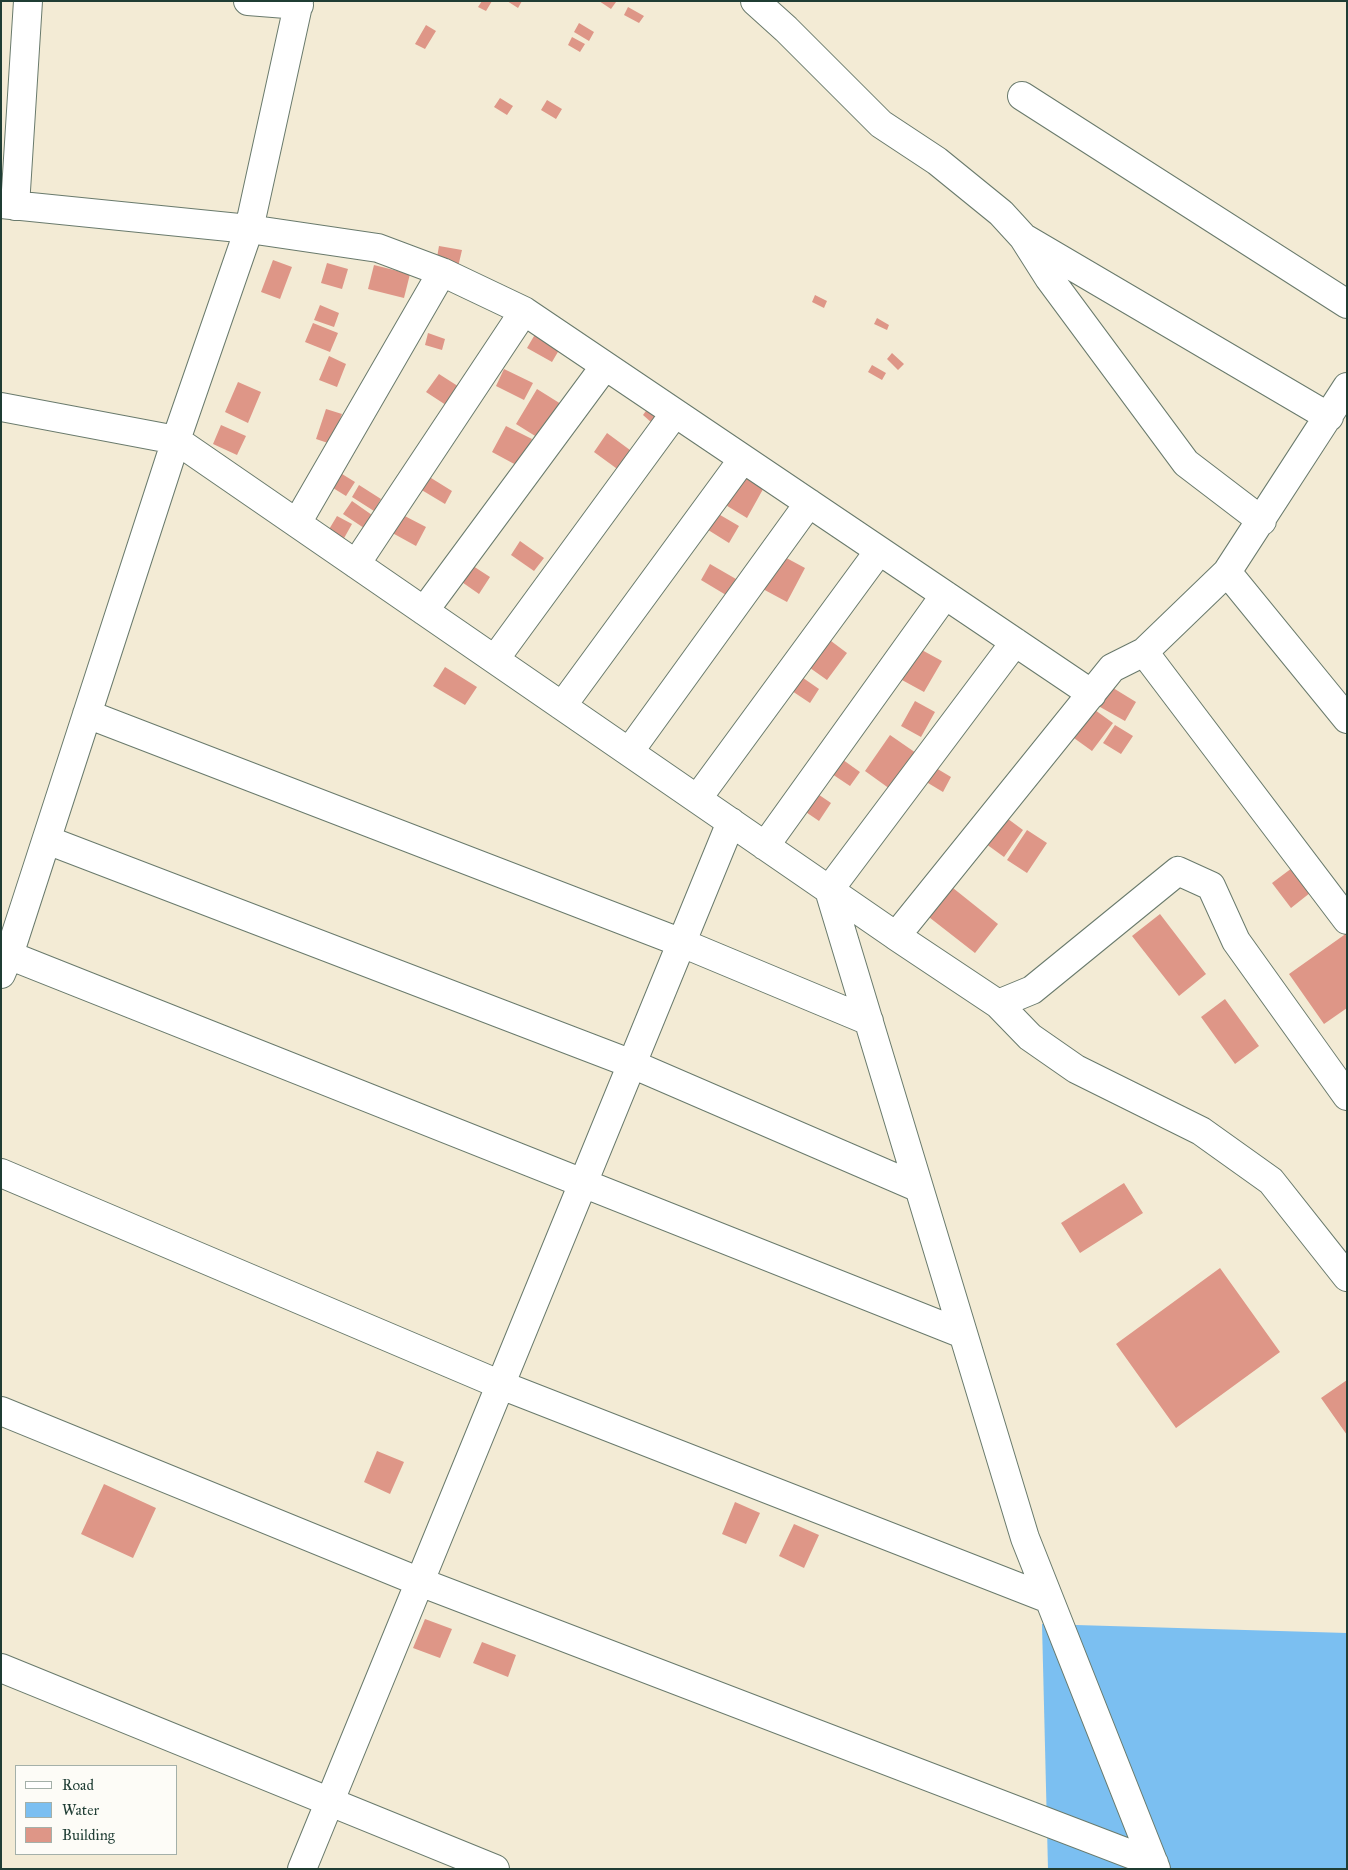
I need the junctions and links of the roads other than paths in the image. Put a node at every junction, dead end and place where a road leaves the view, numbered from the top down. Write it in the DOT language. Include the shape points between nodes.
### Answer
graph roads {
  1 [pos="28,1"];
  2 [pos="248,1"];
  3 [pos="755,1"];
  4 [pos="299,3"];
  5 [pos="1022,96"];
  6 [pos="8,205"];
  7 [pos="249,230"];
  8 [pos="1023,237"];
  9 [pos="442,272"];
  10 [pos="1347,304"];
  11 [pos="524,311"];
  12 [pos="605,366"];
  13 [pos="1347,387"];
  14 [pos="1,407"];
  15 [pos="676,413"];
  16 [pos="1329,417"];
  17 [pos="176,440"];
  18 [pos="743,459"];
  19 [pos="809,503"];
  20 [pos="1262,521"];
  21 [pos="297,523"];
  22 [pos="879,551"];
  23 [pos="356,564"];
  24 [pos="1227,572"];
  25 [pos="945,595"];
  26 [pos="424,611"];
  27 [pos="1015,642"];
  28 [pos="1144,652"];
  29 [pos="495,659"];
  30 [pos="1092,694"];
  31 [pos="562,706"];
  32 [pos="87,714"];
  33 [pos="1347,719"];
  34 [pos="629,752"];
  35 [pos="697,799"];
  36 [pos="731,822"];
  37 [pos="46,840"];
  38 [pos="765,846"];
  39 [pos="829,890"];
  40 [pos="1347,920"];
  41 [pos="896,936"];
  42 [pos="682,943"];
  43 [pos="4,960"];
  44 [pos="998,1004"];
  45 [pos="869,1021"];
  46 [pos="632,1064"];
  47 [pos="1347,1096"];
  48 [pos="1,1174"];
  49 [pos="583,1184"];
  50 [pos="919,1188"];
  51 [pos="1347,1277"];
  52 [pos="963,1334"];
  53 [pos="501,1385"];
  54 [pos="1,1411"];
  55 [pos="420,1582"];
  56 [pos="1049,1599"];
  57 [pos="1,1668"];
  58 [pos="329,1802"];
  59 [pos="1155,1866"];
  60 [pos="302,1869"];
  61 [pos="495,1869"];
  1 -- 6 [label="street"];
  2 -- 4 [label="street"];
  3 -- 8 [label="street" via="881,124 937,161 1001,212"];
  4 -- 7 [label="street"];
  5 -- 10 [label="street"];
  6 -- 7 [label="street"];
  7 -- 9 [label="street" via="378,248"];
  7 -- 17 [label="street"];
  8 -- 16 [label="street"];
  8 -- 20 [label="street" via="1049,278 1186,462"];
  9 -- 11 [label="street"];
  9 -- 21 [label="street"];
  11 -- 12 [label="street"];
  11 -- 23 [label="street"];
  12 -- 15 [label="street"];
  12 -- 26 [label="street"];
  13 -- 16 [label="street"];
  14 -- 17 [label="street"];
  15 -- 18 [label="street"];
  15 -- 29 [label="street"];
  16 -- 20 [label="street"];
  17 -- 21 [label="street"];
  17 -- 32 [label="street"];
  18 -- 19 [label="street"];
  18 -- 31 [label="street"];
  19 -- 22 [label="street"];
  19 -- 34 [label="street"];
  20 -- 24 [label="street"];
  21 -- 23 [label="street"];
  22 -- 25 [label="street"];
  22 -- 35 [label="street"];
  23 -- 26 [label="street"];
  24 -- 28 [label="street"];
  24 -- 33 [label="street"];
  25 -- 27 [label="street"];
  25 -- 38 [label="street"];
  26 -- 29 [label="street"];
  27 -- 30 [label="street"];
  27 -- 39 [label="street"];
  28 -- 30 [label="street" via="1112,668"];
  28 -- 40 [label="street"];
  29 -- 31 [label="street"];
  30 -- 41 [label="street"];
  31 -- 34 [label="street"];
  32 -- 37 [label="street"];
  32 -- 42 [label="street"];
  34 -- 35 [label="street"];
  35 -- 36 [label="street"];
  36 -- 38 [label="street"];
  36 -- 42 [label="street"];
  37 -- 43 [label="street"];
  37 -- 46 [label="street"];
  38 -- 39 [label="street"];
  39 -- 41 [label="street"];
  39 -- 45 [label="street"];
  41 -- 44 [label="street"];
  42 -- 45 [label="street"];
  42 -- 46 [label="street"];
  43 -- 49 [label="street"];
  44 -- 47 [label="street" via="1032,990 1178,872 1211,886 1236,941"];
  44 -- 51 [label="street" via="1030,1037 1076,1069 1201,1131 1270,1182"];
  45 -- 50 [label="street"];
  46 -- 49 [label="street"];
  46 -- 50 [label="street"];
  48 -- 53 [label="street"];
  49 -- 52 [label="street"];
  49 -- 53 [label="street"];
  50 -- 52 [label="street"];
  52 -- 56 [label="street" via="1024,1538"];
  53 -- 55 [label="street"];
  53 -- 56 [label="street"];
  54 -- 55 [label="street"];
  55 -- 58 [label="street"];
  55 -- 59 [label="street"];
  56 -- 59 [label="street"];
  57 -- 58 [label="street"];
  58 -- 60 [label="street"];
  58 -- 61 [label="street"];
}
